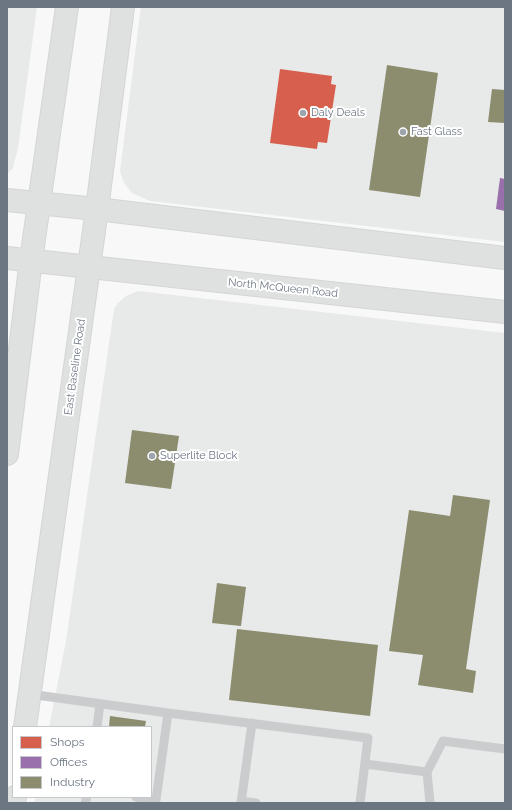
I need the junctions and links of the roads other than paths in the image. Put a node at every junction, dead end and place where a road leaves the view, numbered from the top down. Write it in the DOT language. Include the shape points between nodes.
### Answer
graph roads {
  1 [pos="67,7"];
  2 [pos="123,7"];
  3 [pos="7,200"];
  4 [pos="40,203"];
  5 [pos="87,208"];
  6 [pos="7,258"];
  7 [pos="505,258"];
  8 [pos="31,260"];
  9 [pos="89,267"];
  10 [pos="505,312"];
  11 [pos="7,454"];
  12 [pos="30,694"];
  13 [pos="100,704"];
  14 [pos="168,713"];
  15 [pos="252,723"];
  16 [pos="25,726"];
  17 [pos="97,726"];
  18 [pos="505,749"];
  19 [pos="365,764"];
  20 [pos="427,772"];
  21 [pos="143,798"];
  22 [pos="241,802"];
  23 [pos="256,803"];
  24 [pos="360,803"];
  25 [pos="430,803"];
  1 -- 4 [label="main road"];
  2 -- 5 [label="main road, East Baseline Road"];
  3 -- 4 [label="main road"];
  4 -- 5 [label="main road"];
  4 -- 8 [label="main road"];
  5 -- 7 [label="main road"];
  5 -- 9 [label="main road, East Baseline Road"];
  6 -- 8 [label="main road, North McQueen Road"];
  8 -- 9 [label="main road, North McQueen Road"];
  8 -- 11 [label="main road"];
  9 -- 10 [label="main road, North McQueen Road"];
  9 -- 12 [label="main road, East Baseline Road"];
  12 -- 13 [label="lane"];
  12 -- 16 [label="main road, East Baseline Road"];
  13 -- 14 [label="lane"];
  13 -- 17 [label="lane"];
  14 -- 15 [label="lane"];
  14 -- 21 [label="lane" via="156,800"];
  15 -- 19 [label="lane" via="368,738"];
  15 -- 22 [label="lane"];
  18 -- 20 [label="lane" via="443,741"];
  19 -- 20 [label="lane"];
  19 -- 24 [label="lane"];
  20 -- 25 [label="lane"];
  22 -- 23 [label="lane"];
}
